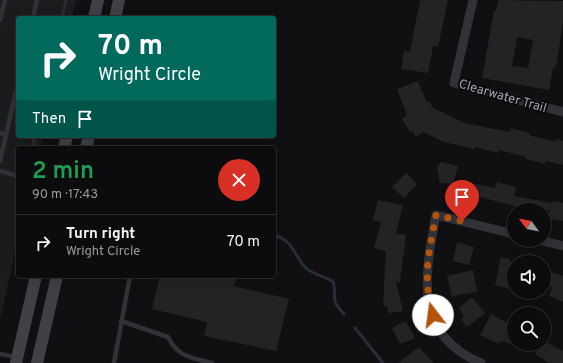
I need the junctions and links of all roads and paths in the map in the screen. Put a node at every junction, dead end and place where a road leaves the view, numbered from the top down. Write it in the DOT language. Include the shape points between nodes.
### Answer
graph roads {
  1 [pos="5,0"];
  2 [pos="37,0"];
  3 [pos="98,0"];
  4 [pos="119,0"];
  5 [pos="473,0"];
  6 [pos="33,16"];
  7 [pos="94,16"];
  8 [pos="115,16"];
  9 [pos="0,20"];
  10 [pos="16,91"];
  11 [pos="563,112"];
  12 [pos="0,133"];
  13 [pos="6,135"];
  14 [pos="0,161"];
  15 [pos="0,170"];
  16 [pos="16,175"];
  17 [pos="507,232"];
  18 [pos="551,243"];
  19 [pos="563,246"];
  20 [pos="36,278"];
  21 [pos="57,278"];
  22 [pos="130,278"];
  23 [pos="121,321"];
  24 [pos="0,354"];
  25 [pos="17,360"];
  26 [pos="37,363"];
  27 [pos="114,363"];
  28 [pos="212,363"];
  29 [pos="481,363"];
  1 -- 9 [label="lane"];
  2 -- 6 [label="lane"];
  3 -- 7 [label="main road"];
  4 -- 8 [label="main road"];
  5 -- 11 [label="street, Clearwater Trail" via="454,83"];
  10 -- 13 [label="lane"];
  12 -- 13 [label="lane"];
  13 -- 14 [label="lane"];
  15 -- 16 [label="lane"];
  17 -- 29 [label="street" via="436,215 426,266 426,283 433,315 452,345 469,358"];
  18 -- 19 [label="street"];
  20 -- 25 [label="main road"];
  21 -- 26 [label="main road"];
  22 -- 23 [label="lane"];
  23 -- 27 [label="lane"];
  23 -- 28 [label="lane" via="168,337 181,355"];
  24 -- 25 [label="lane"];
}
